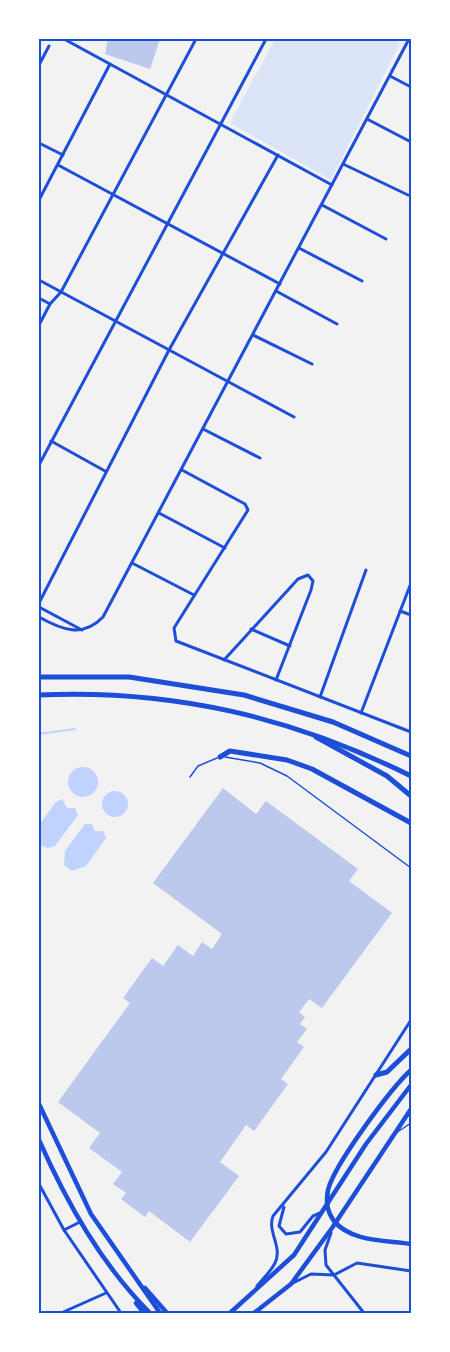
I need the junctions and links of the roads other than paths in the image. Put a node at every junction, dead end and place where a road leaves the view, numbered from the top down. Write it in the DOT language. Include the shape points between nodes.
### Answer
graph roads {
  1 [pos="64,39"];
  2 [pos="196,39"];
  3 [pos="266,39"];
  4 [pos="409,39"];
  5 [pos="49,46"];
  6 [pos="110,64"];
  7 [pos="39,65"];
  8 [pos="390,76"];
  9 [pos="411,87"];
  10 [pos="168,94"];
  11 [pos="367,119"];
  12 [pos="221,122"];
  13 [pos="411,142"];
  14 [pos="39,143"];
  15 [pos="278,154"];
  16 [pos="63,155"];
  17 [pos="344,164"];
  18 [pos="58,165"];
  19 [pos="332,185"];
  20 [pos="113,194"];
  21 [pos="408,195"];
  22 [pos="39,200"];
  23 [pos="322,205"];
  24 [pos="167,224"];
  25 [pos="386,239"];
  26 [pos="299,248"];
  27 [pos="222,254"];
  28 [pos="39,280"];
  29 [pos="362,281"];
  30 [pos="280,284"];
  31 [pos="276,291"];
  32 [pos="61,292"];
  33 [pos="39,298"];
  34 [pos="50,304"];
  35 [pos="117,322"];
  36 [pos="337,324"];
  37 [pos="39,325"];
  38 [pos="253,335"];
  39 [pos="169,350"];
  40 [pos="312,364"];
  41 [pos="228,382"];
  42 [pos="294,417"];
  43 [pos="203,429"];
  44 [pos="51,441"];
  45 [pos="260,458"];
  46 [pos="39,465"];
  47 [pos="182,470"];
  48 [pos="105,471"];
  49 [pos="159,513"];
  50 [pos="225,548"];
  51 [pos="132,563"];
  52 [pos="366,570"];
  53 [pos="411,583"];
  54 [pos="194,595"];
  55 [pos="39,605"];
  56 [pos="400,611"];
  57 [pos="411,615"];
  58 [pos="39,617"];
  59 [pos="251,629"];
  60 [pos="83,630"];
  61 [pos="290,646"];
  62 [pos="224,660"];
  63 [pos="39,677"];
  64 [pos="276,680"];
  65 [pos="39,695"];
  66 [pos="320,697"];
  67 [pos="361,713"];
  68 [pos="307,731"];
  69 [pos="411,732"];
  70 [pos="411,754"];
  71 [pos="220,757"];
  72 [pos="411,776"];
  73 [pos="190,777"];
  74 [pos="411,796"];
  75 [pos="411,823"];
  76 [pos="411,868"];
  77 [pos="411,1020"];
  78 [pos="411,1049"];
  79 [pos="411,1070"];
  80 [pos="376,1075"];
  81 [pos="411,1085"];
  82 [pos="39,1104"];
  83 [pos="411,1109"];
  84 [pos="411,1123"];
  85 [pos="393,1135"];
  86 [pos="39,1140"];
  87 [pos="39,1184"];
  88 [pos="285,1205"];
  89 [pos="322,1212"];
  90 [pos="80,1222"];
  91 [pos="332,1228"];
  92 [pos="64,1230"];
  93 [pos="411,1244"];
  94 [pos="411,1271"];
  95 [pos="334,1275"];
  96 [pos="140,1284"];
  97 [pos="291,1284"];
  98 [pos="127,1291"];
  99 [pos="106,1293"];
  100 [pos="250,1294"];
  101 [pos="62,1313"];
  102 [pos="121,1313"];
  103 [pos="144,1313"];
  104 [pos="150,1313"];
  105 [pos="160,1313"];
  106 [pos="167,1313"];
  107 [pos="230,1313"];
  108 [pos="254,1313"];
  109 [pos="364,1313"];
  1 -- 6 [label="street"];
  2 -- 10 [label="street"];
  3 -- 12 [label="street"];
  4 -- 8 [label="street"];
  5 -- 7 [label="street"];
  6 -- 10 [label="street"];
  6 -- 16 [label="street"];
  8 -- 9 [label="street"];
  8 -- 11 [label="street"];
  10 -- 12 [label="street"];
  10 -- 20 [label="street"];
  11 -- 13 [label="street"];
  11 -- 17 [label="street"];
  12 -- 15 [label="street"];
  12 -- 24 [label="street"];
  14 -- 16 [label="street"];
  15 -- 19 [label="street"];
  15 -- 27 [label="street"];
  16 -- 18 [label="street"];
  17 -- 19 [label="street"];
  17 -- 21 [label="street"];
  18 -- 20 [label="street"];
  18 -- 22 [label="street"];
  19 -- 23 [label="street"];
  20 -- 24 [label="street"];
  20 -- 32 [label="street"];
  23 -- 25 [label="street"];
  23 -- 26 [label="street"];
  24 -- 27 [label="street"];
  24 -- 35 [label="street"];
  26 -- 29 [label="street"];
  26 -- 30 [label="street"];
  27 -- 30 [label="street"];
  27 -- 39 [label="street"];
  28 -- 32 [label="street"];
  30 -- 31 [label="street"];
  31 -- 36 [label="street"];
  31 -- 38 [label="street"];
  32 -- 34 [label="street"];
  32 -- 35 [label="street"];
  33 -- 34 [label="street"];
  34 -- 37 [label="street"];
  35 -- 39 [label="street"];
  35 -- 44 [label="street"];
  38 -- 40 [label="street"];
  38 -- 41 [label="street"];
  39 -- 41 [label="street"];
  39 -- 48 [label="street"];
  41 -- 42 [label="street"];
  41 -- 43 [label="street"];
  43 -- 45 [label="street"];
  43 -- 47 [label="street"];
  44 -- 46 [label="street"];
  44 -- 48 [label="street"];
  47 -- 49 [label="street"];
  47 -- 50 [label="street" via="245,504 248,512"];
  48 -- 55 [label="street"];
  49 -- 50 [label="street"];
  49 -- 51 [label="street"];
  50 -- 54 [label="street"];
  51 -- 54 [label="street"];
  51 -- 60 [label="street" via="104,617"];
  52 -- 66 [label="street"];
  53 -- 56 [label="street"];
  54 -- 62 [label="street" via="174,628 175,638"];
  55 -- 60 [label="street"];
  56 -- 57 [label="street"];
  56 -- 67 [label="street"];
  58 -- 60 [label="street" via="63,630"];
  59 -- 61 [label="street"];
  59 -- 61 [label="street" via="298,579 308,575 313,580 311,590"];
  59 -- 62 [label="street"];
  61 -- 64 [label="street"];
  62 -- 64 [label="street"];
  63 -- 70 [label="highway" via="129,677 244,695 288,707"];
  64 -- 66 [label="street"];
  65 -- 68 [label="highway" via="157,698 250,714"];
  66 -- 67 [label="street"];
  67 -- 69 [label="street"];
  68 -- 72 [label="highway"];
  68 -- 74 [label="highway" via="387,776"];
  71 -- 73 [label="lane" via="201,764"];
  71 -- 75 [label="highway" via="230,751 297,763"];
  71 -- 76 [label="lane" via="260,763 287,776"];
  77 -- 80 [label="street"];
  78 -- 80 [label="highway" via="387,1072"];
  79 -- 93 [label="main road" via="393,1086 333,1177 327,1193 334,1221 348,1232"];
  80 -- 88 [label="street" via="326,1152"];
  81 -- 89 [label="main road"];
  82 -- 96 [label="main road" via="83,1200"];
  83 -- 85 [label="main road"];
  84 -- 85 [label="lane"];
  85 -- 91 [label="main road"];
  86 -- 90 [label="main road"];
  87 -- 92 [label="street"];
  88 -- 89 [label="street" via="279,1226 286,1234 300,1232 313,1216"];
  88 -- 100 [label="street" via="272,1220 278,1251 276,1262"];
  89 -- 100 [label="main road" via="294,1255"];
  90 -- 92 [label="street"];
  90 -- 98 [label="main road"];
  91 -- 95 [label="street" via="324,1256"];
  91 -- 97 [label="main road"];
  92 -- 99 [label="street"];
  94 -- 95 [label="street" via="357,1263"];
  95 -- 97 [label="street" via="312,1274"];
  95 -- 109 [label="street"];
  96 -- 105 [label="main road"];
  96 -- 106 [label="main road"];
  97 -- 108 [label="main road"];
  98 -- 103 [label="main road"];
  98 -- 104 [label="main road"];
  99 -- 101 [label="street"];
  99 -- 102 [label="street"];
  100 -- 107 [label="main road"];
}
